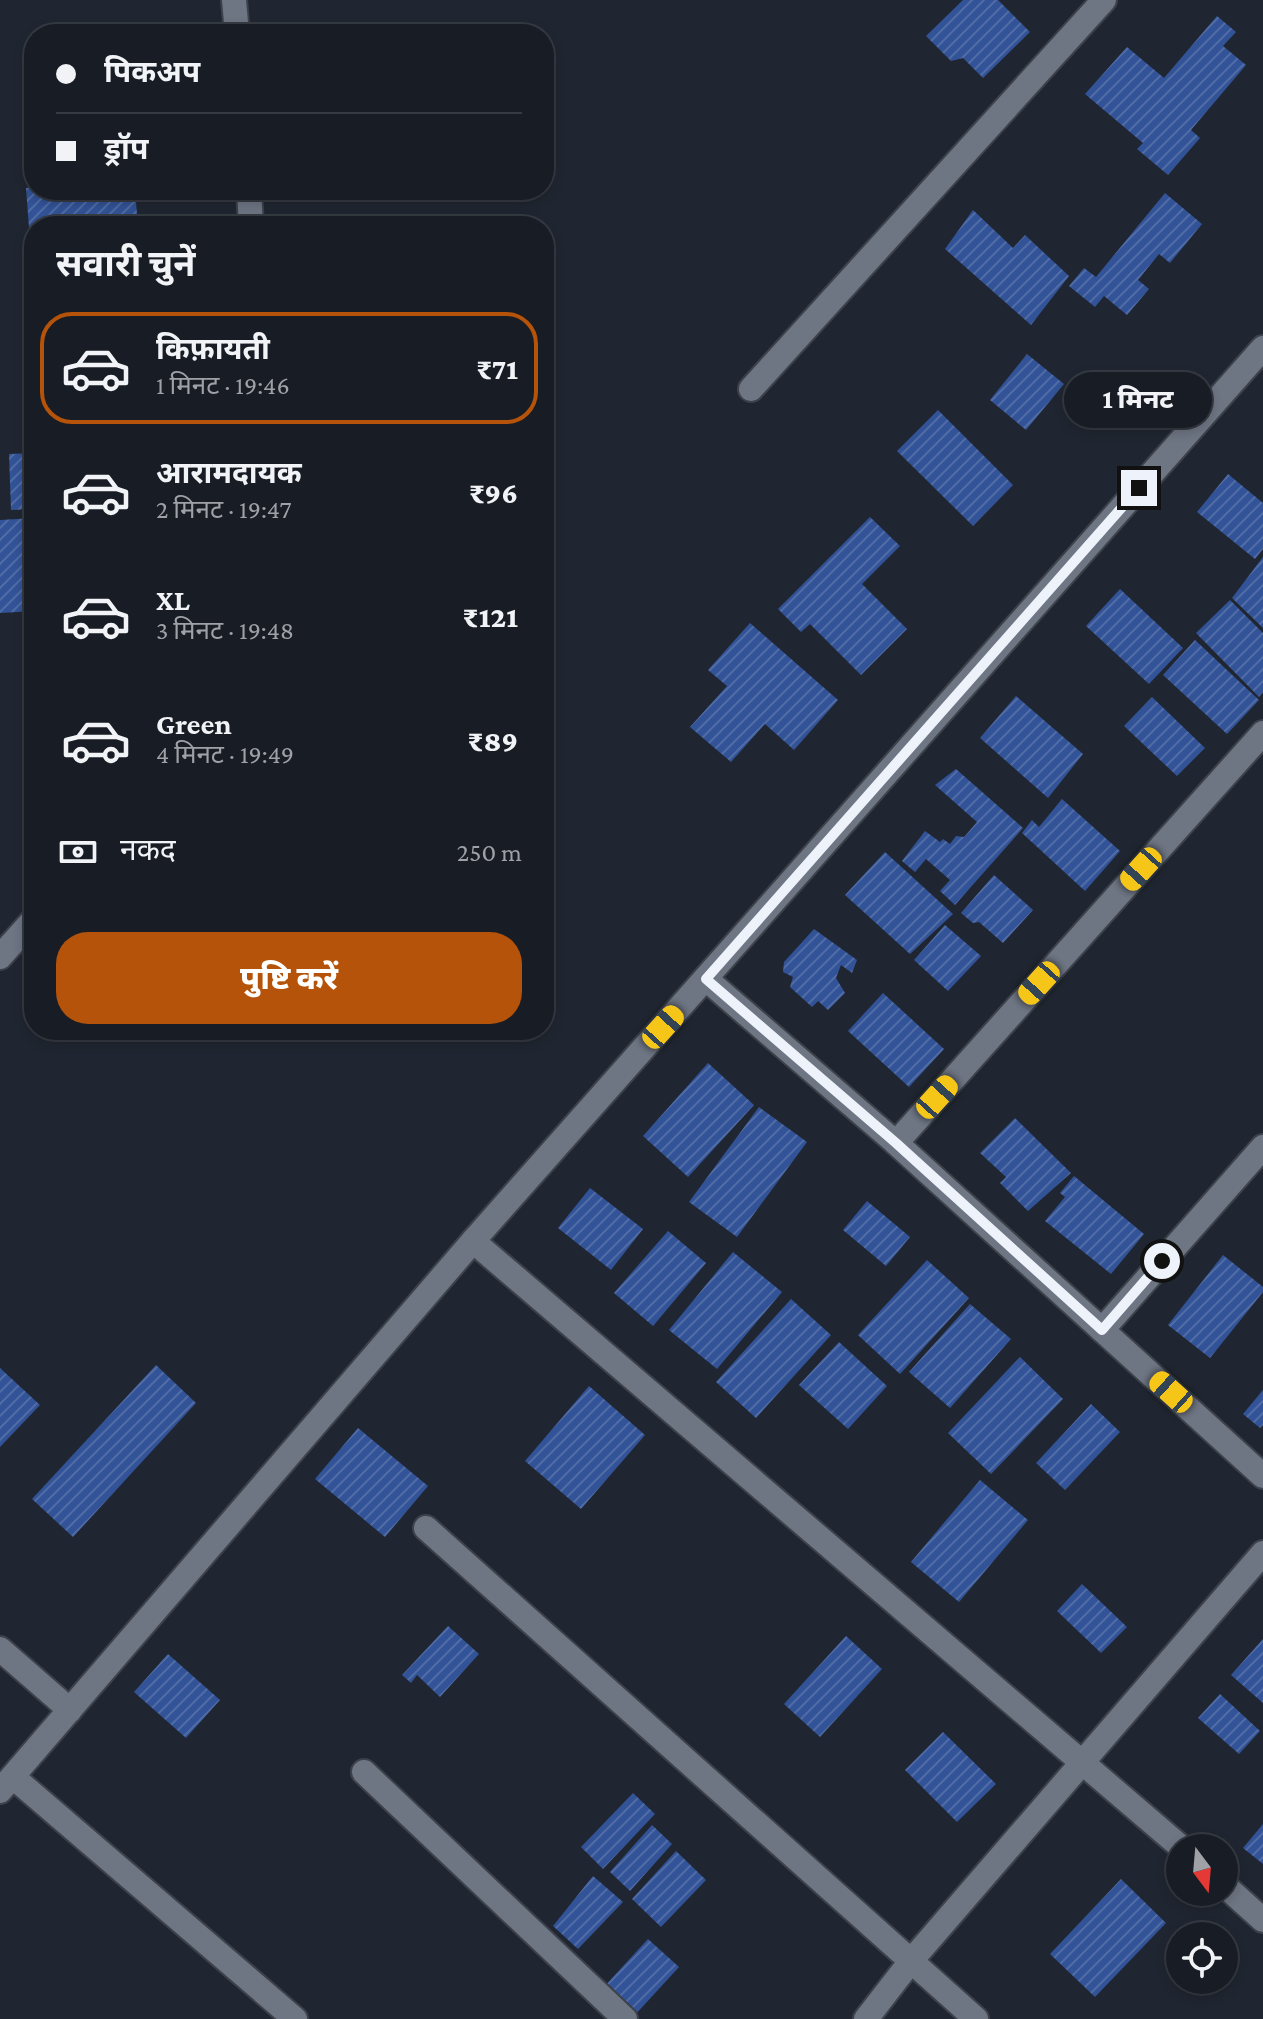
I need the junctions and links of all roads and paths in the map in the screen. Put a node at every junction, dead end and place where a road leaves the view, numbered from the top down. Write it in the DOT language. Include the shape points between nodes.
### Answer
graph roads {
  1 [pos="234,0"];
  2 [pos="1104,0"];
  3 [pos="236,24"];
  4 [pos="1263,348"];
  5 [pos="751,389"];
  6 [pos="1263,733"];
  7 [pos="24,930"];
  8 [pos="0,957"];
  9 [pos="706,979"];
  10 [pos="896,1143"];
  11 [pos="1263,1147"];
  12 [pos="473,1241"];
  13 [pos="1102,1330"];
  14 [pos="1263,1476"];
  15 [pos="426,1528"];
  16 [pos="1263,1553"];
  17 [pos="0,1649"];
  18 [pos="70,1710"];
  19 [pos="1085,1761"];
  20 [pos="364,1772"];
  21 [pos="6,1784"];
  22 [pos="1166,1834"];
  23 [pos="1238,1898"];
  24 [pos="1263,1920"];
  25 [pos="911,1961"];
  26 [pos="295,2019"];
  27 [pos="625,2019"];
  28 [pos="866,2019"];
  29 [pos="976,2019"];
  1 -- 3 [label="street"];
  2 -- 5 [label="street"];
  4 -- 9 [label="street"];
  6 -- 10 [label="street"];
  7 -- 8 [label="street"];
  9 -- 10 [label="street"];
  9 -- 12 [label="street"];
  10 -- 13 [label="street"];
  11 -- 13 [label="street"];
  12 -- 18 [label="street"];
  12 -- 19 [label="street"];
  13 -- 14 [label="street"];
  15 -- 25 [label="street"];
  16 -- 19 [label="street"];
  17 -- 18 [label="street"];
  18 -- 21 [label="street"];
  19 -- 22 [label="street"];
  19 -- 25 [label="street"];
  20 -- 27 [label="street"];
  21 -- 26 [label="street"];
  23 -- 24 [label="street"];
  25 -- 28 [label="street"];
  25 -- 29 [label="street"];
}
